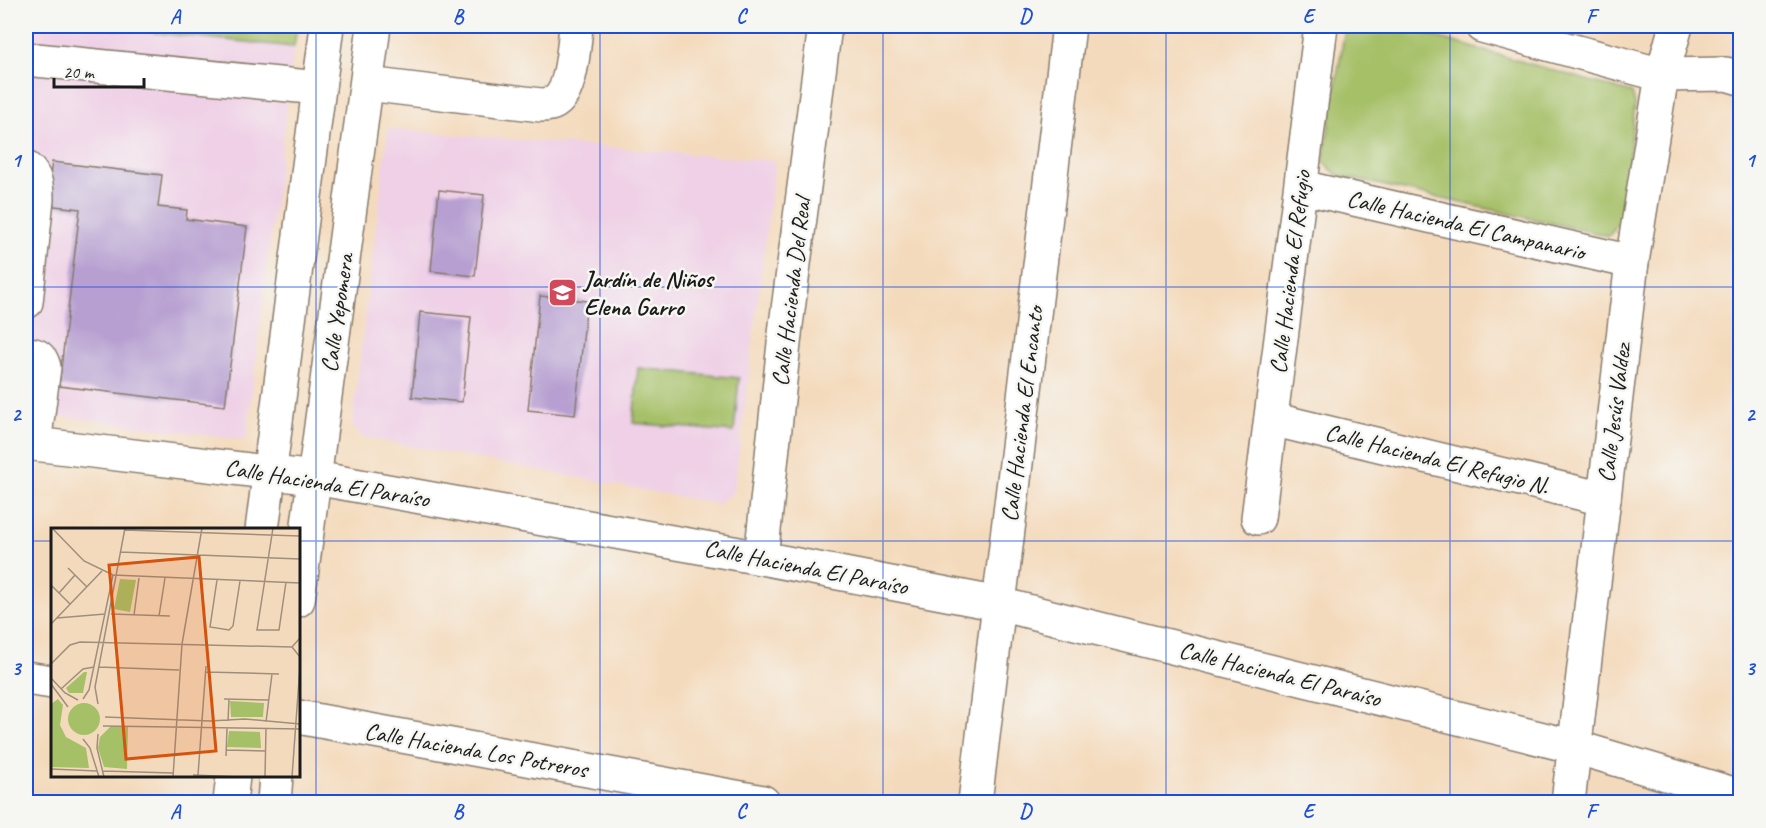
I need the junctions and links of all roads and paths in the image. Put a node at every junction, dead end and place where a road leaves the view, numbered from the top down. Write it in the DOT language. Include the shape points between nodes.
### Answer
graph roads {
  1 [pos="327,26"];
  2 [pos="374,26"];
  3 [pos="576,26"];
  4 [pos="825,26"];
  5 [pos="1069,26"];
  6 [pos="1322,26"];
  7 [pos="1482,26"];
  8 [pos="1668,28"];
  9 [pos="26,59"];
  10 [pos="1662,75"];
  11 [pos="1733,76"];
  12 [pos="367,84"];
  13 [pos="319,88"];
  14 [pos="26,168"];
  15 [pos="1300,187"];
  16 [pos="1632,262"];
  17 [pos="27,283"];
  18 [pos="26,354"];
  19 [pos="1271,418"];
  20 [pos="30,444"];
  21 [pos="270,472"];
  22 [pos="315,478"];
  23 [pos="1604,499"];
  24 [pos="1258,518"];
  25 [pos="262,528"];
  26 [pos="761,558"];
  27 [pos="300,586"];
  28 [pos="999,604"];
  29 [pos="26,678"];
  30 [pos="51,682"];
  31 [pos="300,717"];
  32 [pos="1575,747"];
  33 [pos="233,777"];
  34 [pos="276,777"];
  35 [pos="1740,796"];
  36 [pos="724,799"];
  37 [pos="230,802"];
  38 [pos="274,802"];
  39 [pos="762,802"];
  40 [pos="975,802"];
  41 [pos="1568,802"];
  1 -- 13 [label="street, Calle Yepomera"];
  2 -- 12 [label="street, Calle Yepomera"];
  3 -- 12 [label="street" via="570,73 557,101 549,105"];
  4 -- 26 [label="street, Calle Hacienda Del Real" via="786,325"];
  5 -- 28 [label="street, Calle Hacienda El Encanto"];
  6 -- 15 [label="street, Calle Hacienda El Refugio"];
  7 -- 10 [label="street"];
  8 -- 10 [label="street, Calle Jesús Valdez"];
  8 -- 11 [label="street"];
  9 -- 13 [label="street"];
  10 -- 11 [label="street"];
  10 -- 16 [label="street, Calle Jesús Valdez"];
  12 -- 22 [label="street, Calle Yepomera"];
  13 -- 21 [label="street, Calle Yepomera"];
  14 -- 17 [label="street" via="37,186"];
  15 -- 16 [label="street, Calle Hacienda El Campanario"];
  15 -- 19 [label="street, Calle Hacienda El Refugio"];
  16 -- 23 [label="street, Calle Jesús Valdez"];
  18 -- 20 [label="street" via="40,357 44,367"];
  19 -- 23 [label="street, Calle Hacienda El Refugio N."];
  19 -- 24 [label="street, Calle Hacienda El Refugio"];
  20 -- 21 [label="street, Calle Hacienda El Paraíso"];
  21 -- 22 [label="street, Calle Hacienda El Paraíso"];
  21 -- 25 [label="street, Calle Yepomera"];
  22 -- 26 [label="street, Calle Hacienda El Paraíso"];
  22 -- 27 [label="street, Calle Yepomera"];
  23 -- 32 [label="street, Calle Jesús Valdez"];
  26 -- 28 [label="street, Calle Hacienda El Paraíso"];
  28 -- 32 [label="street, Calle Hacienda El Paraíso"];
  28 -- 40 [label="street, Calle Hacienda El Encanto"];
  29 -- 30 [label="street"];
  31 -- 36 [label="street, Calle Hacienda Los Potreros"];
  32 -- 35 [label="street, Calle Hacienda El Paraíso"];
  32 -- 41 [label="street, Calle Jesús Valdez"];
  33 -- 37 [label="street"];
  34 -- 38 [label="street"];
  36 -- 39 [label="street, Calle Hacienda Los Potreros"];
}
